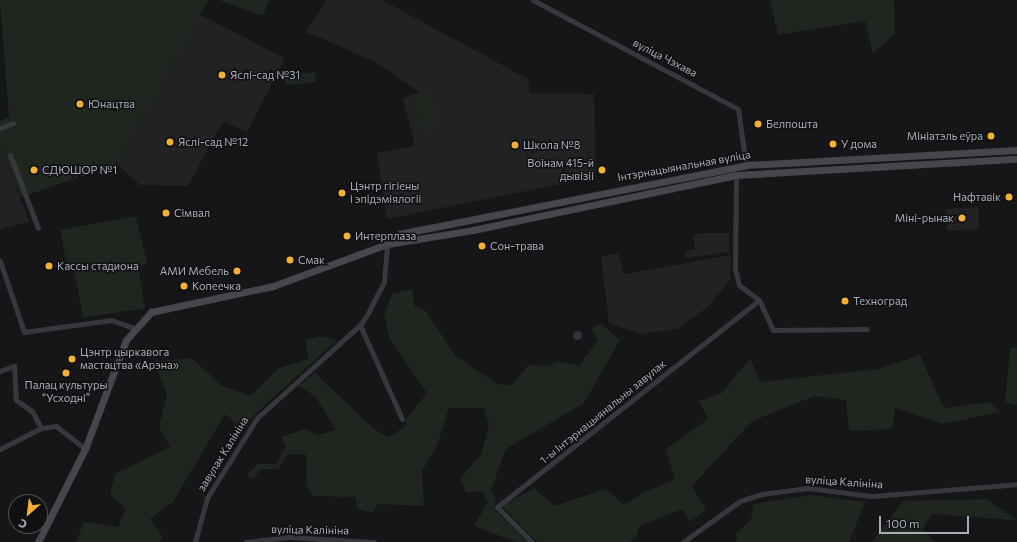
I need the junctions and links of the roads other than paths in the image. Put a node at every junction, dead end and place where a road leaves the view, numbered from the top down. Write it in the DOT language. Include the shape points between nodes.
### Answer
graph roads {
  1 [pos="533,0"];
  2 [pos="13,123"];
  3 [pos="0,128"];
  4 [pos="1017,150"];
  5 [pos="990,152"];
  6 [pos="10,155"];
  7 [pos="1017,159"];
  8 [pos="991,161"];
  9 [pos="746,165"];
  10 [pos="736,175"];
  11 [pos="746,175"];
  12 [pos="600,192"];
  13 [pos="602,201"];
  14 [pos="38,228"];
  15 [pos="387,244"];
  16 [pos="0,261"];
  17 [pos="759,300"];
  18 [pos="360,325"];
  19 [pos="134,328"];
  20 [pos="868,329"];
  21 [pos="0,371"];
  22 [pos="402,419"];
  23 [pos="41,428"];
  24 [pos="0,449"];
  25 [pos="85,449"];
  26 [pos="1017,484"];
  27 [pos="38,542"];
  28 [pos="195,542"];
  29 [pos="246,542"];
  30 [pos="374,542"];
  31 [pos="532,542"];
  32 [pos="683,542"];
  1 -- 9 [label="street, вуліца Чэхава" via="738,109"];
  2 -- 3 [label="street"];
  4 -- 5 [label="main road, Інтэрнацыянальная вуліца"];
  5 -- 8 [label="main road"];
  5 -- 9 [label="main road, Інтэрнацыянальная вуліца"];
  6 -- 14 [label="street"];
  7 -- 8 [label="main road, Інтэрнацыянальная вуліца"];
  8 -- 11 [label="main road, Інтэрнацыянальная вуліца"];
  9 -- 11 [label="main road"];
  9 -- 12 [label="main road, Інтэрнацыянальная вуліца"];
  10 -- 11 [label="main road, Інтэрнацыянальная вуліца"];
  10 -- 13 [label="main road, Інтэрнацыянальная вуліца"];
  10 -- 17 [label="street" via="735,269 739,284"];
  12 -- 13 [label="main road"];
  12 -- 15 [label="main road, Інтэрнацыянальная вуліца" via="399,234"];
  13 -- 15 [label="main road, Інтэрнацыянальная вуліца" via="473,230"];
  15 -- 18 [label="street, завулак Калініна" via="384,281"];
  15 -- 19 [label="main road, Інтэрнацыянальная вуліца" via="273,286 151,312"];
  16 -- 19 [label="street" via="24,332 112,320"];
  17 -- 20 [label="street" via="773,330"];
  17 -- 31 [label="street, 1-ы Інтэрнацыянальны завулак" via="497,507"];
  18 -- 22 [label="street"];
  18 -- 28 [label="street, завулак Калініна" via="257,418 206,498"];
  19 -- 25 [label="main road, Інтэрнацыянальная вуліца" via="126,340"];
  21 -- 23 [label="street" via="14,366 16,400 32,411"];
  23 -- 24 [label="street"];
  23 -- 25 [label="street" via="56,426"];
  25 -- 27 [label="main road, Інтэрнацыянальная вуліца"];
  26 -- 32 [label="street, вуліца Калініна" via="872,496 808,488 762,494 740,501"];
  29 -- 30 [label="street, вуліца Калініна" via="289,537"];
}
